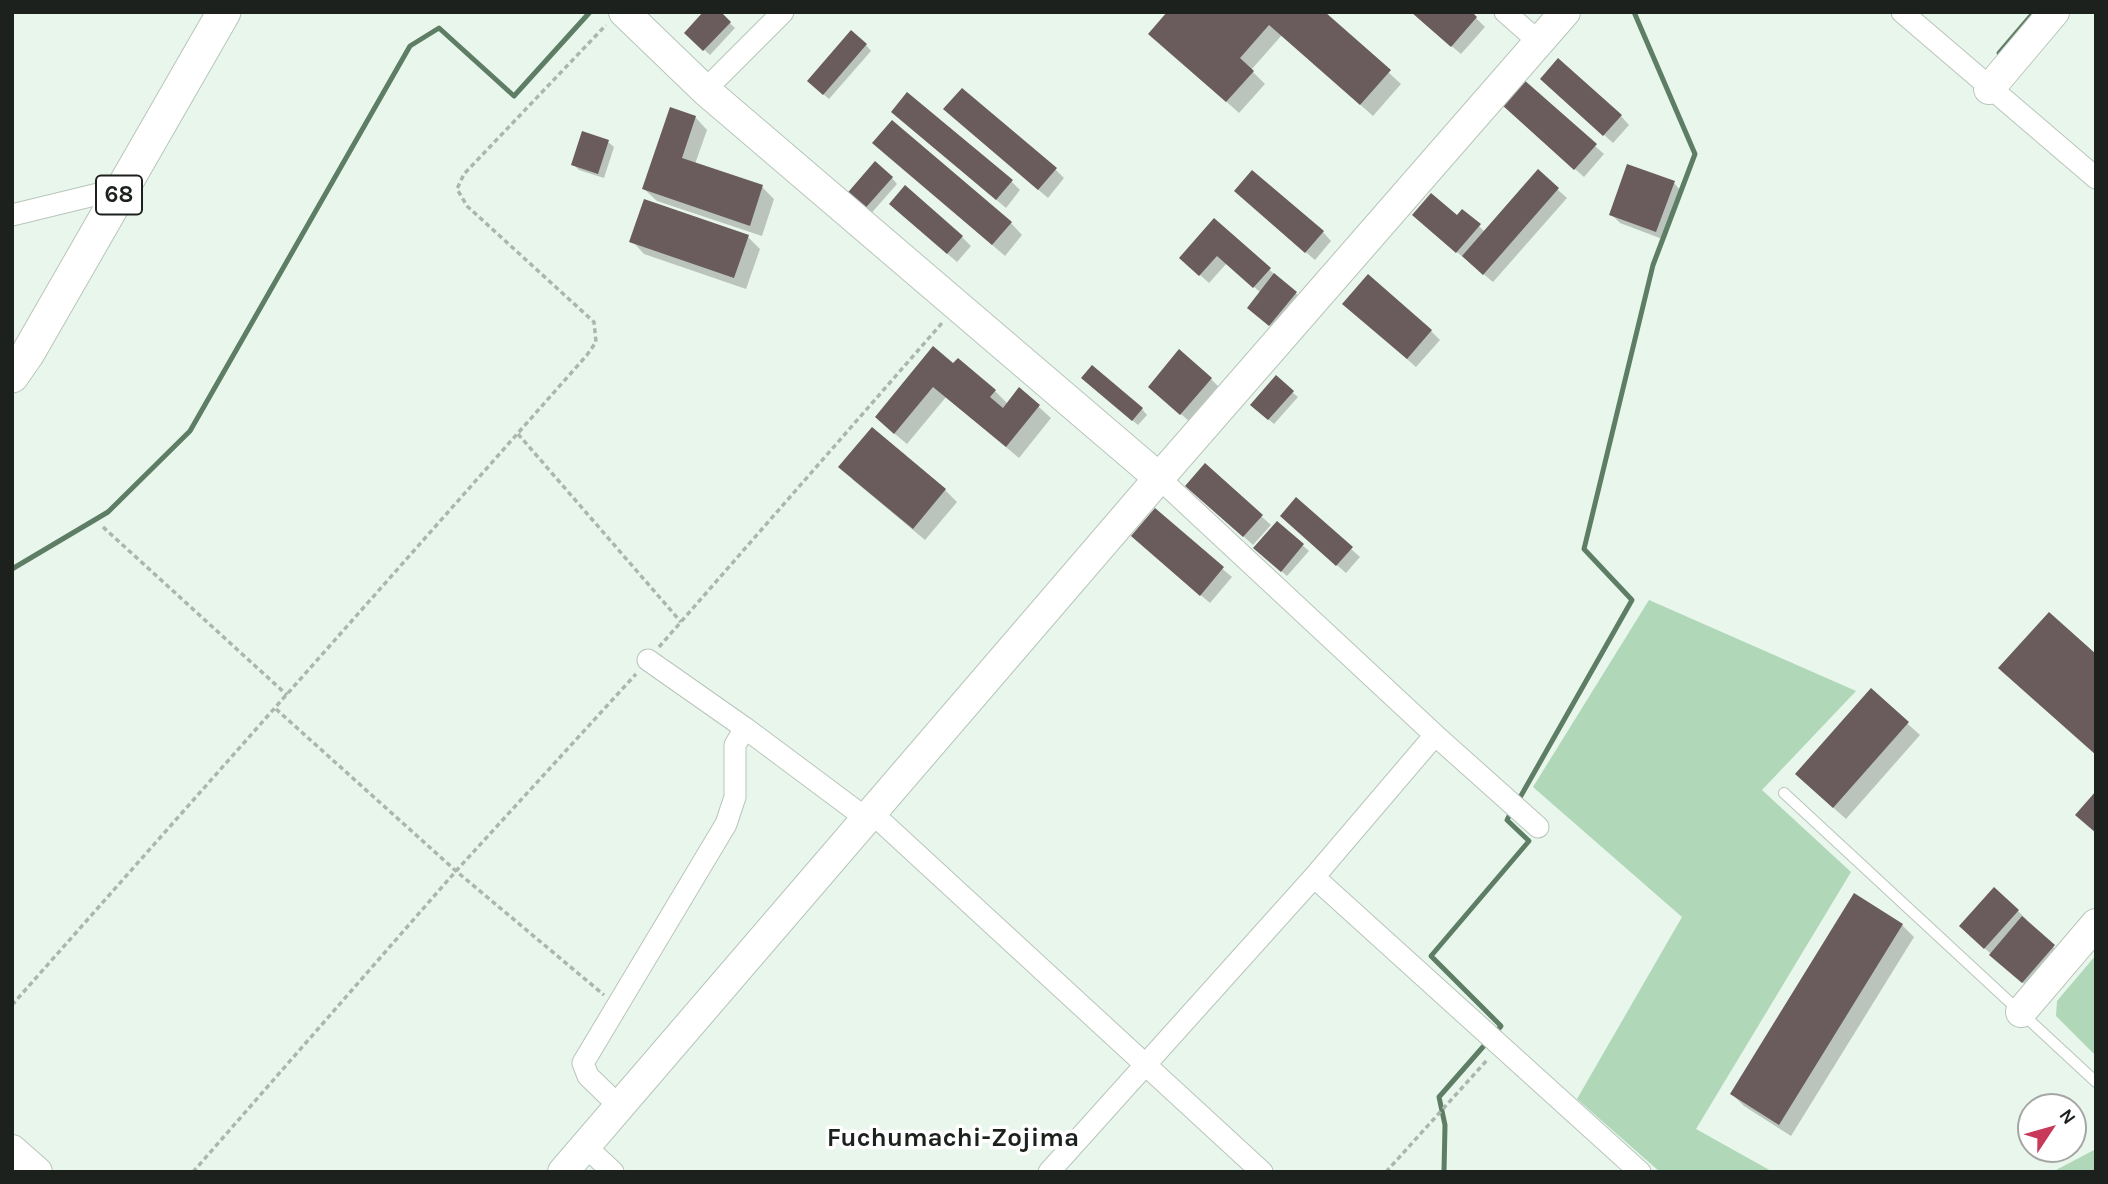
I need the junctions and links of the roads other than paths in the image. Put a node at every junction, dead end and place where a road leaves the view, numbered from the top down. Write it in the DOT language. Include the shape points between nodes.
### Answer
graph roads {
  1 [pos="224,12"];
  2 [pos="783,12"];
  3 [pos="1505,12"];
  4 [pos="1565,12"];
  5 [pos="1902,12"];
  6 [pos="2054,12"];
  7 [pos="616,17"];
  8 [pos="1539,42"];
  9 [pos="1989,89"];
  10 [pos="705,90"];
  11 [pos="2096,178"];
  12 [pos="122,188"];
  13 [pos="12,215"];
  14 [pos="12,376"];
  15 [pos="1159,478"];
  16 [pos="648,660"];
  17 [pos="745,728"];
  18 [pos="1435,735"];
  19 [pos="1784,793"];
  20 [pos="869,816"];
  21 [pos="1538,827"];
  22 [pos="1314,877"];
  23 [pos="2096,924"];
  24 [pos="2021,1012"];
  25 [pos="1145,1066"];
  26 [pos="2096,1082"];
  27 [pos="619,1106"];
  28 [pos="585,1146"];
  29 [pos="12,1150"];
  30 [pos="37,1172"];
  31 [pos="563,1172"];
  32 [pos="613,1172"];
  33 [pos="1049,1172"];
  34 [pos="1262,1172"];
  35 [pos="1640,1172"];
  1 -- 12 [label="main road, 68"];
  2 -- 10 [label="street"];
  3 -- 8 [label="street"];
  4 -- 8 [label="street"];
  5 -- 9 [label="street"];
  6 -- 9 [label="street"];
  7 -- 10 [label="street"];
  8 -- 15 [label="street"];
  9 -- 11 [label="street"];
  10 -- 15 [label="street"];
  12 -- 13 [label="street"];
  12 -- 14 [label="main road, 68"];
  15 -- 18 [label="street"];
  15 -- 20 [label="street"];
  16 -- 17 [label="street"];
  17 -- 20 [label="street"];
  17 -- 27 [label="street" via="735,745 735,797 726,824 583,1063 587,1076"];
  18 -- 21 [label="street"];
  18 -- 22 [label="street"];
  19 -- 24 [label="lane"];
  20 -- 25 [label="street"];
  20 -- 27 [label="street"];
  22 -- 25 [label="street"];
  22 -- 35 [label="street"];
  23 -- 24 [label="street"];
  24 -- 26 [label="lane"];
  25 -- 33 [label="street"];
  25 -- 34 [label="street"];
  27 -- 28 [label="street"];
  28 -- 31 [label="street"];
  28 -- 32 [label="street"];
  29 -- 30 [label="street"];
}
